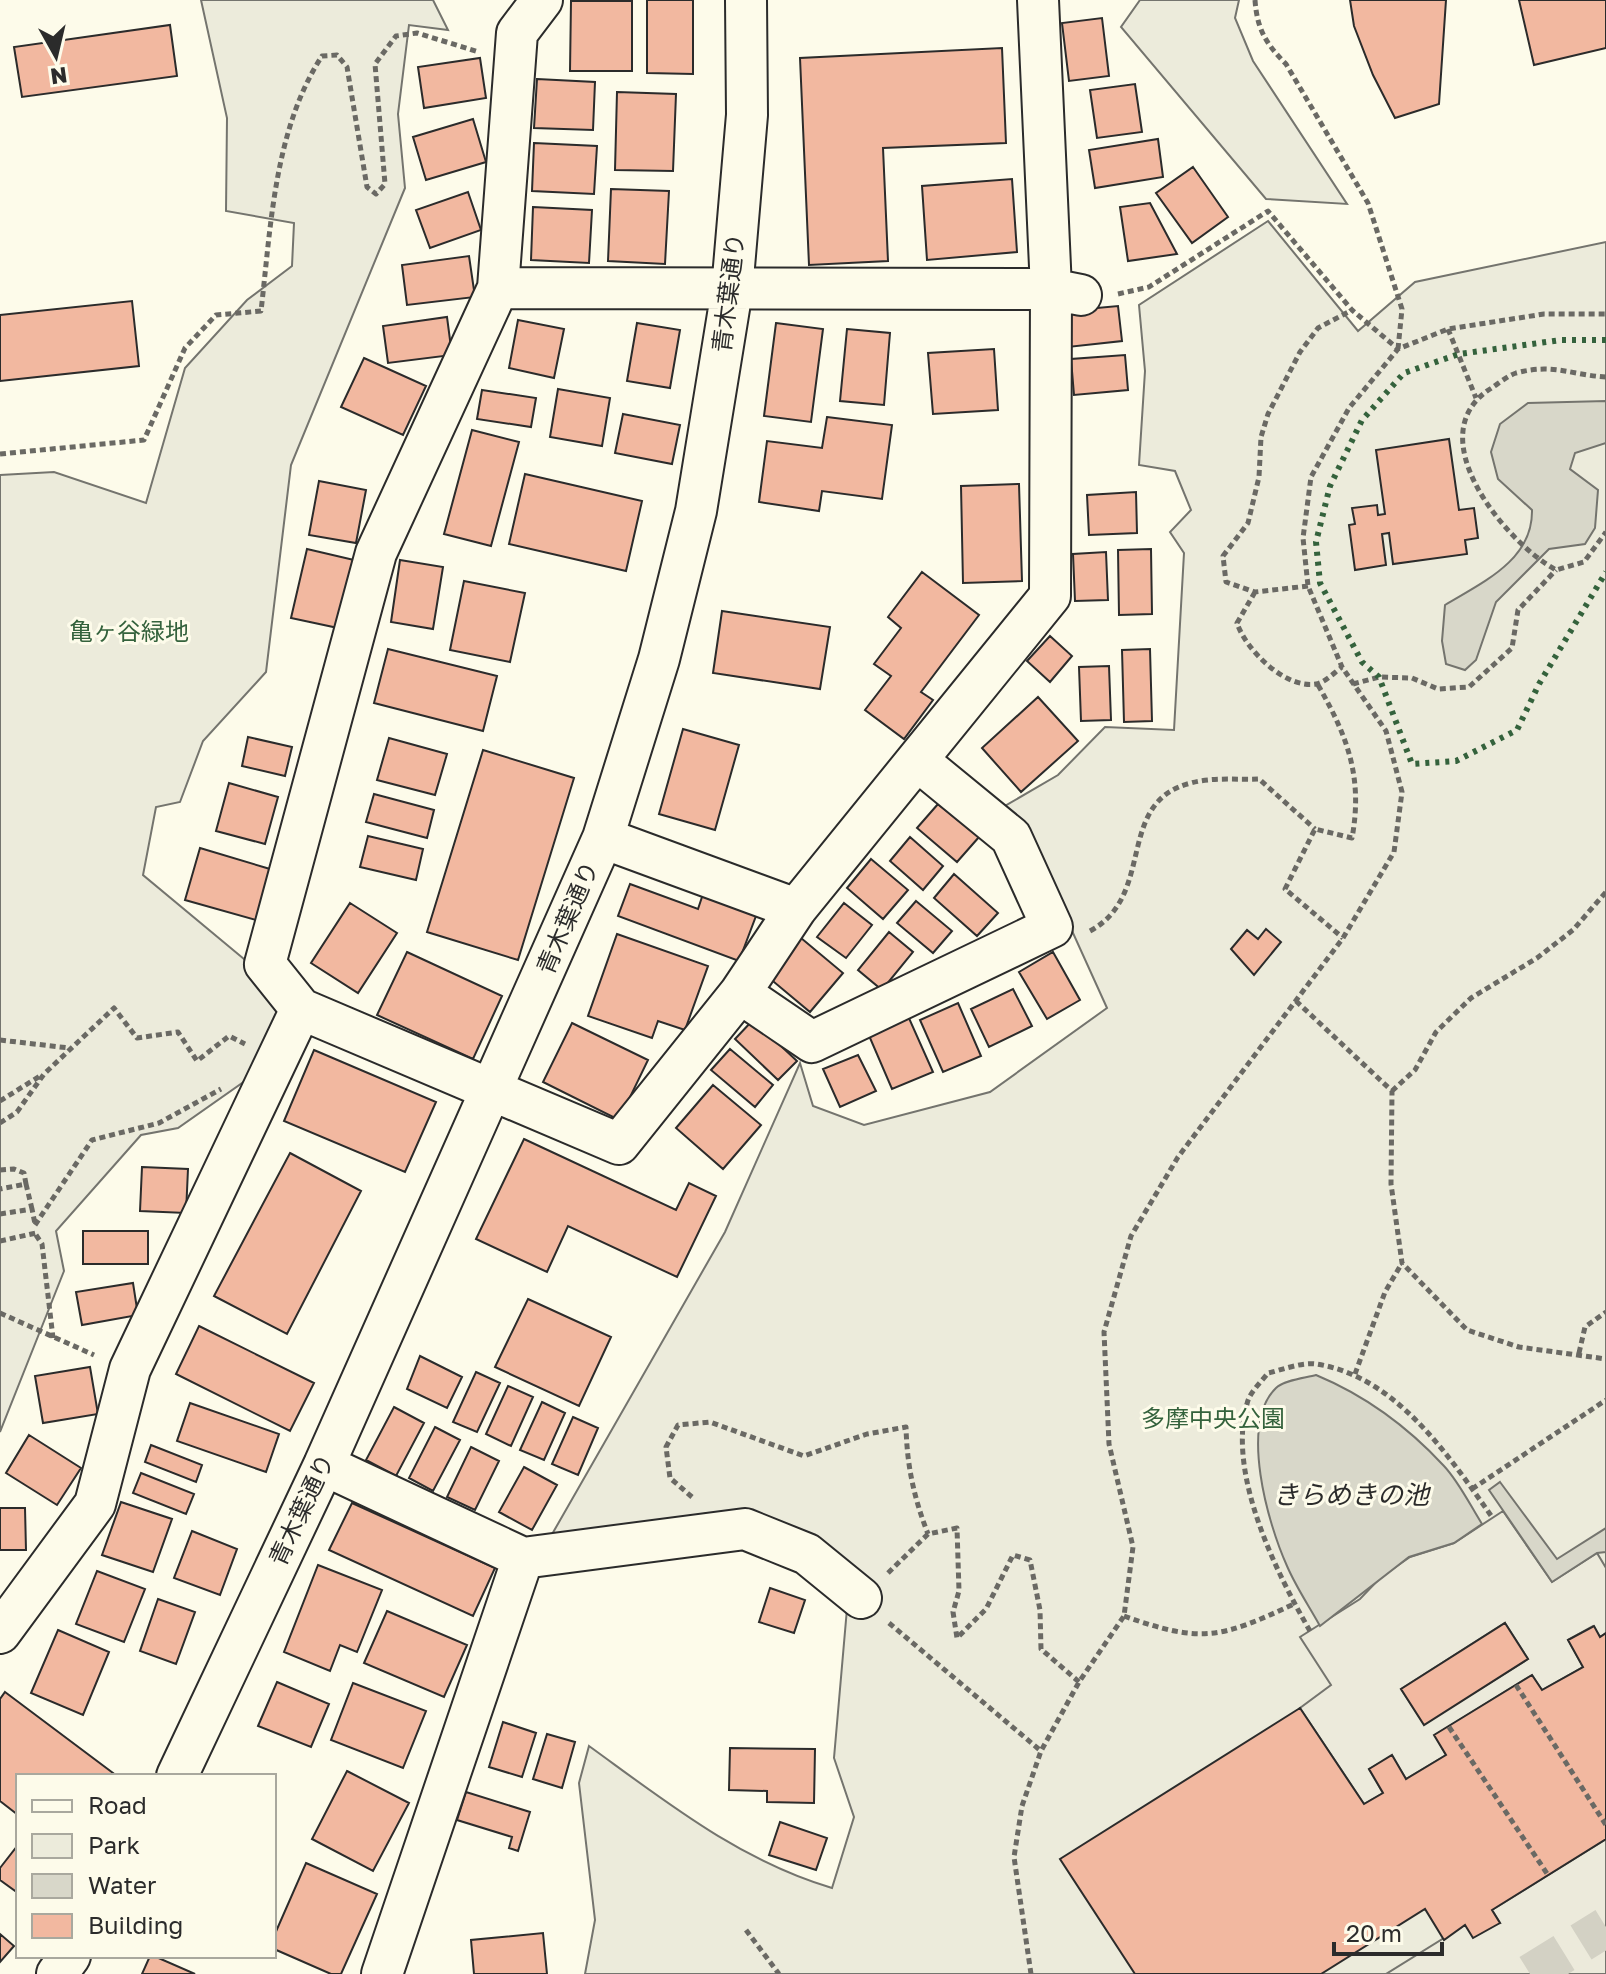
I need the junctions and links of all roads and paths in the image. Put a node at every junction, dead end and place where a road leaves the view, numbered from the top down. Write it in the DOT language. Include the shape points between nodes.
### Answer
graph roads {
  1 [pos="542,0"];
  2 [pos="746,0"];
  3 [pos="1038,0"];
  4 [pos="1255,0"];
  5 [pos="515,63"];
  6 [pos="498,288"];
  7 [pos="732,290"];
  8 [pos="1084,292"];
  9 [pos="1352,310"];
  10 [pos="1606,314"];
  11 [pos="1448,329"];
  12 [pos="1398,349"];
  13 [pos="1606,377"];
  14 [pos="1476,398"];
  15 [pos="0,454"];
  16 [pos="1606,532"];
  17 [pos="1556,570"];
  18 [pos="1308,586"];
  19 [pos="1255,592"];
  20 [pos="1342,667"];
  21 [pos="1353,684"];
  22 [pos="1318,685"];
  23 [pos="917,760"];
  24 [pos="1315,829"];
  25 [pos="603,838"];
  26 [pos="1606,892"];
  27 [pos="796,909"];
  28 [pos="1086,933"];
  29 [pos="1343,938"];
  30 [pos="740,993"];
  31 [pos="1296,1001"];
  32 [pos="301,1009"];
  33 [pos="0,1040"];
  34 [pos="69,1048"];
  35 [pos="253,1048"];
  36 [pos="44,1074"];
  37 [pos="226,1087"];
  38 [pos="493,1091"];
  39 [pos="1392,1091"];
  40 [pos="0,1101"];
  41 [pos="0,1123"];
  42 [pos="0,1170"];
  43 [pos="26,1184"];
  44 [pos="0,1189"];
  45 [pos="32,1209"];
  46 [pos="0,1214"];
  47 [pos="35,1225"];
  48 [pos="36,1235"];
  49 [pos="0,1241"];
  50 [pos="1402,1263"];
  51 [pos="1606,1312"];
  52 [pos="0,1313"];
  53 [pos="53,1338"];
  54 [pos="1579,1353"];
  55 [pos="1606,1359"];
  56 [pos="130,1369"];
  57 [pos="1355,1374"];
  58 [pos="1606,1400"];
  59 [pos="324,1465"];
  60 [pos="1472,1489"];
  61 [pos="1492,1517"];
  62 [pos="745,1529"];
  63 [pos="928,1534"];
  64 [pos="523,1558"];
  65 [pos="861,1598"];
  66 [pos="1294,1604"];
  67 [pos="1124,1616"];
  68 [pos="1310,1631"];
  69 [pos="0,1633"];
  70 [pos="1079,1682"];
  71 [pos="1516,1685"];
  72 [pos="1449,1727"];
  73 [pos="1041,1751"];
  74 [pos="178,1774"];
  75 [pos="1606,1825"];
  76 [pos="1548,1875"];
  77 [pos="746,1930"];
  78 [pos="382,1974"];
  79 [pos="779,1974"];
  80 [pos="1031,1974"];
  1 -- 5 [label="street" via="517,33"];
  2 -- 7 [label="street, 青木葉通り" via="747,115"];
  3 -- 8 [label="street"];
  4 -- 12 [label="path" via="1258,27 1268,46 1286,64 1368,203 1402,309"];
  5 -- 6 [label="street"];
  5 -- 15 [label="path" via="417,33 396,36 375,64 385,184 376,194 367,187 347,67 337,55 322,56 289,127 261,311 216,315 185,348 144,440"];
  6 -- 7 [label="street"];
  6 -- 32 [label="street" via="376,553 265,964"];
  7 -- 8 [label="street"];
  7 -- 25 [label="street, 青木葉通り" via="696,511 659,659"];
  8 -- 9 [label="path" via="1149,287 1268,211"];
  8 -- 23 [label="street" via="1050,596"];
  9 -- 12 [label="path"];
  9 -- 19 [label="path" via="1318,328 1268,414 1248,523 1223,556 1226,582"];
  10 -- 11 [label="path" via="1544,314"];
  11 -- 12 [label="path"];
  11 -- 14 [label="path"];
  12 -- 18 [label="path" via="1349,408 1311,477 1303,538"];
  13 -- 14 [label="path" via="1561,367 1513,374"];
  14 -- 17 [label="path" via="1462,423 1472,482 1535,558"];
  16 -- 17 [label="path" via="1584,562"];
  17 -- 21 [label="path" via="1518,610 1512,648 1469,687 1438,689 1412,678 1390,677"];
  18 -- 19 [label="path"];
  18 -- 20 [label="path"];
  19 -- 22 [label="path" via="1237,623 1243,643 1291,683"];
  20 -- 21 [label="path"];
  20 -- 22 [label="path"];
  21 -- 29 [label="path" via="1386,731 1402,792 1394,852"];
  22 -- 24 [label="path" via="1348,749 1357,779 1357,810 1352,838"];
  23 -- 27 [label="street"];
  23 -- 30 [label="street" via="1011,837 1052,927 812,1042"];
  24 -- 28 [label="path" via="1259,779 1191,783 1163,796 1143,823 1125,897 1109,921"];
  24 -- 29 [label="path" via="1285,889"];
  25 -- 27 [label="street"];
  25 -- 38 [label="street, 青木葉通り"];
  26 -- 39 [label="path" via="1573,930 1471,998 1436,1032 1415,1070"];
  27 -- 30 [label="street"];
  29 -- 31 [label="path"];
  30 -- 38 [label="street" via="619,1144"];
  31 -- 39 [label="path"];
  31 -- 67 [label="path" via="1178,1157 1131,1236 1104,1332 1109,1444 1133,1547"];
  32 -- 38 [label="street"];
  32 -- 56 [label="street"];
  33 -- 34 [label="path"];
  34 -- 35 [label="path" via="114,1008 137,1038 178,1032 197,1061 229,1036"];
  34 -- 36 [label="path"];
  36 -- 40 [label="path"];
  36 -- 41 [label="path" via="17,1112"];
  37 -- 47 [label="path" via="159,1123 92,1140"];
  38 -- 59 [label="street, 青木葉通り"];
  39 -- 50 [label="path" via="1391,1184"];
  42 -- 43 [label="path" via="24,1173"];
  43 -- 44 [label="path"];
  43 -- 45 [label="path"];
  45 -- 46 [label="path"];
  45 -- 47 [label="path"];
  47 -- 48 [label="path"];
  48 -- 49 [label="path"];
  48 -- 53 [label="path" via="42,1244"];
  50 -- 54 [label="path" via="1467,1330 1519,1347"];
  50 -- 57 [label="path" via="1385,1292"];
  51 -- 54 [label="path" via="1585,1327"];
  52 -- 53 [label="path"];
  53 -- 56 [label="path"];
  54 -- 55 [label="path"];
  56 -- 69 [label="street" via="95,1504"];
  57 -- 60 [label="path" via="1418,1423 1452,1457"];
  57 -- 66 [label="path" via="1312,1363 1268,1373 1247,1402 1243,1448 1249,1491"];
  58 -- 60 [label="path"];
  59 -- 64 [label="street"];
  59 -- 74 [label="street, 青木葉通り"];
  60 -- 61 [label="path"];
  62 -- 63 [label="path" via="729,1504 691,1497 670,1478 666,1447 678,1425 710,1422 804,1456 906,1427 907,1464"];
  62 -- 64 [label="street"];
  62 -- 65 [label="street" via="807,1554"];
  63 -- 65 [label="path"];
  63 -- 70 [label="path" via="957,1528 957,1638 986,1609 1013,1555 1030,1560 1041,1649"];
  64 -- 78 [label="street"];
  65 -- 73 [label="path"];
  66 -- 67 [label="path" via="1236,1631 1199,1635"];
  66 -- 68 [label="path"];
  67 -- 70 [label="path"];
  70 -- 73 [label="path"];
  71 -- 75 [label="path"];
  72 -- 76 [label="path"];
  73 -- 80 [label="path" via="1022,1806 1014,1857"];
  77 -- 79 [label="path"];
}
